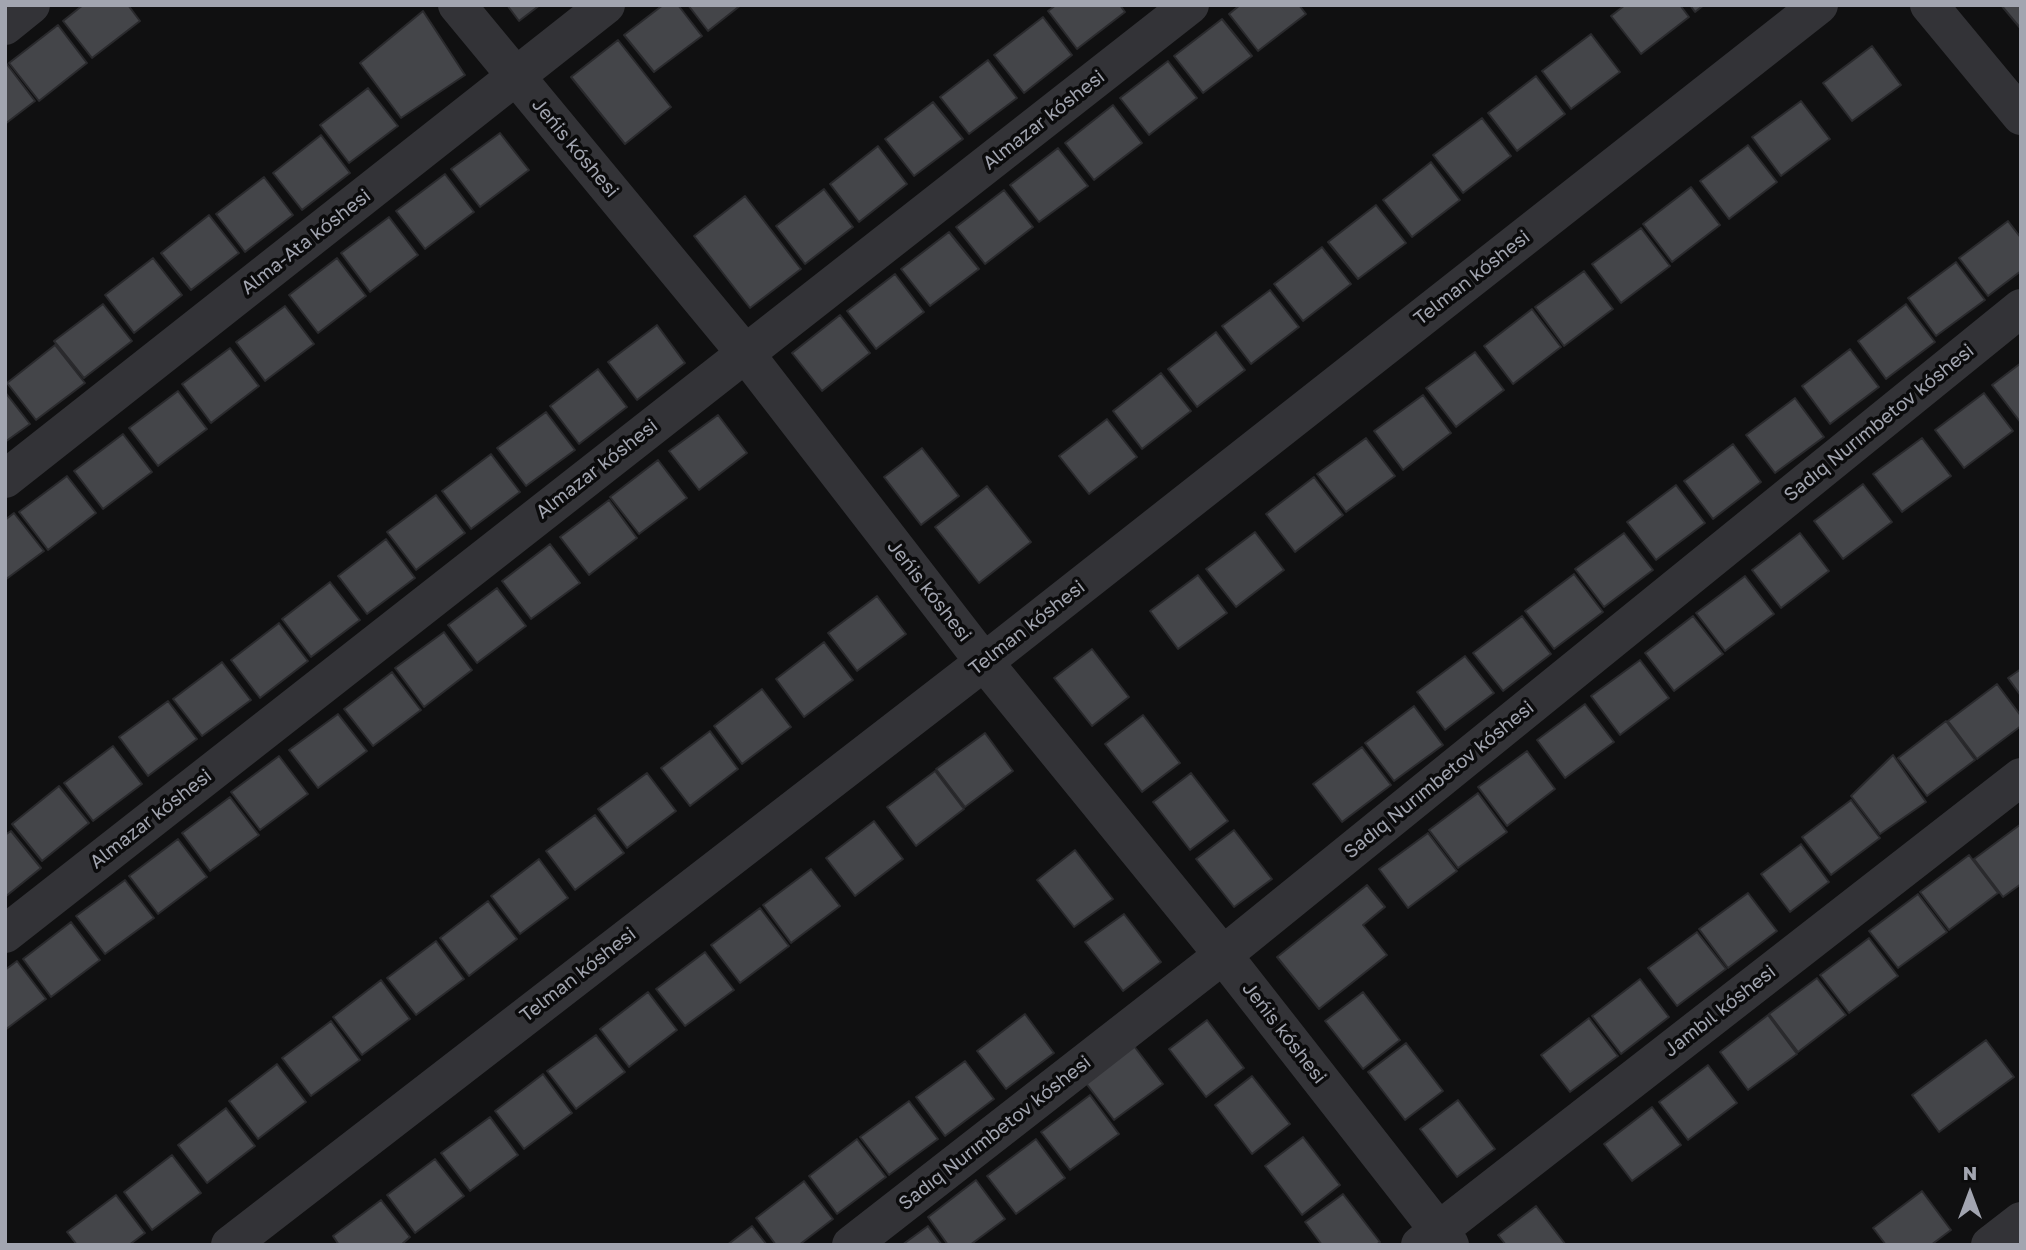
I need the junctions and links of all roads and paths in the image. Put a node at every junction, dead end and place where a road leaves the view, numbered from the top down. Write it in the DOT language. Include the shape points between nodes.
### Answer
graph roads {
  1 [pos="32,5"];
  2 [pos="457,5"];
  3 [pos="606,5"];
  4 [pos="1190,5"];
  5 [pos="1819,5"];
  6 [pos="1929,5"];
  7 [pos="5,26"];
  8 [pos="516,76"];
  9 [pos="2021,116"];
  10 [pos="2021,309"];
  11 [pos="745,353"];
  12 [pos="5,479"];
  13 [pos="984,663"];
  14 [pos="2021,777"];
  15 [pos="5,934"];
  16 [pos="1223,955"];
  17 [pos="2021,1221"];
  18 [pos="1436,1240"];
  19 [pos="230,1245"];
  20 [pos="852,1245"];
  21 [pos="1990,1245"];
  1 -- 7 [label="street"];
  2 -- 8 [label="street, Jeńis kóshesi"];
  3 -- 8 [label="street, Alma-Ata kóshesi"];
  4 -- 11 [label="street, Almazar kóshesi"];
  5 -- 13 [label="street, Telman kóshesi"];
  6 -- 9 [label="street"];
  8 -- 11 [label="street, Jeńis kóshesi"];
  8 -- 12 [label="street, Alma-Ata kóshesi"];
  10 -- 16 [label="street, Sadıq Nurımbetov kóshesi"];
  11 -- 13 [label="street, Jeńis kóshesi"];
  11 -- 15 [label="street, Almazar kóshesi"];
  13 -- 16 [label="street, Jeńis kóshesi"];
  13 -- 19 [label="street, Telman kóshesi"];
  14 -- 18 [label="street, Jambıl kóshesi"];
  16 -- 18 [label="street, Jeńis kóshesi"];
  16 -- 20 [label="street, Sadıq Nurımbetov kóshesi"];
  17 -- 21 [label="street"];
}
